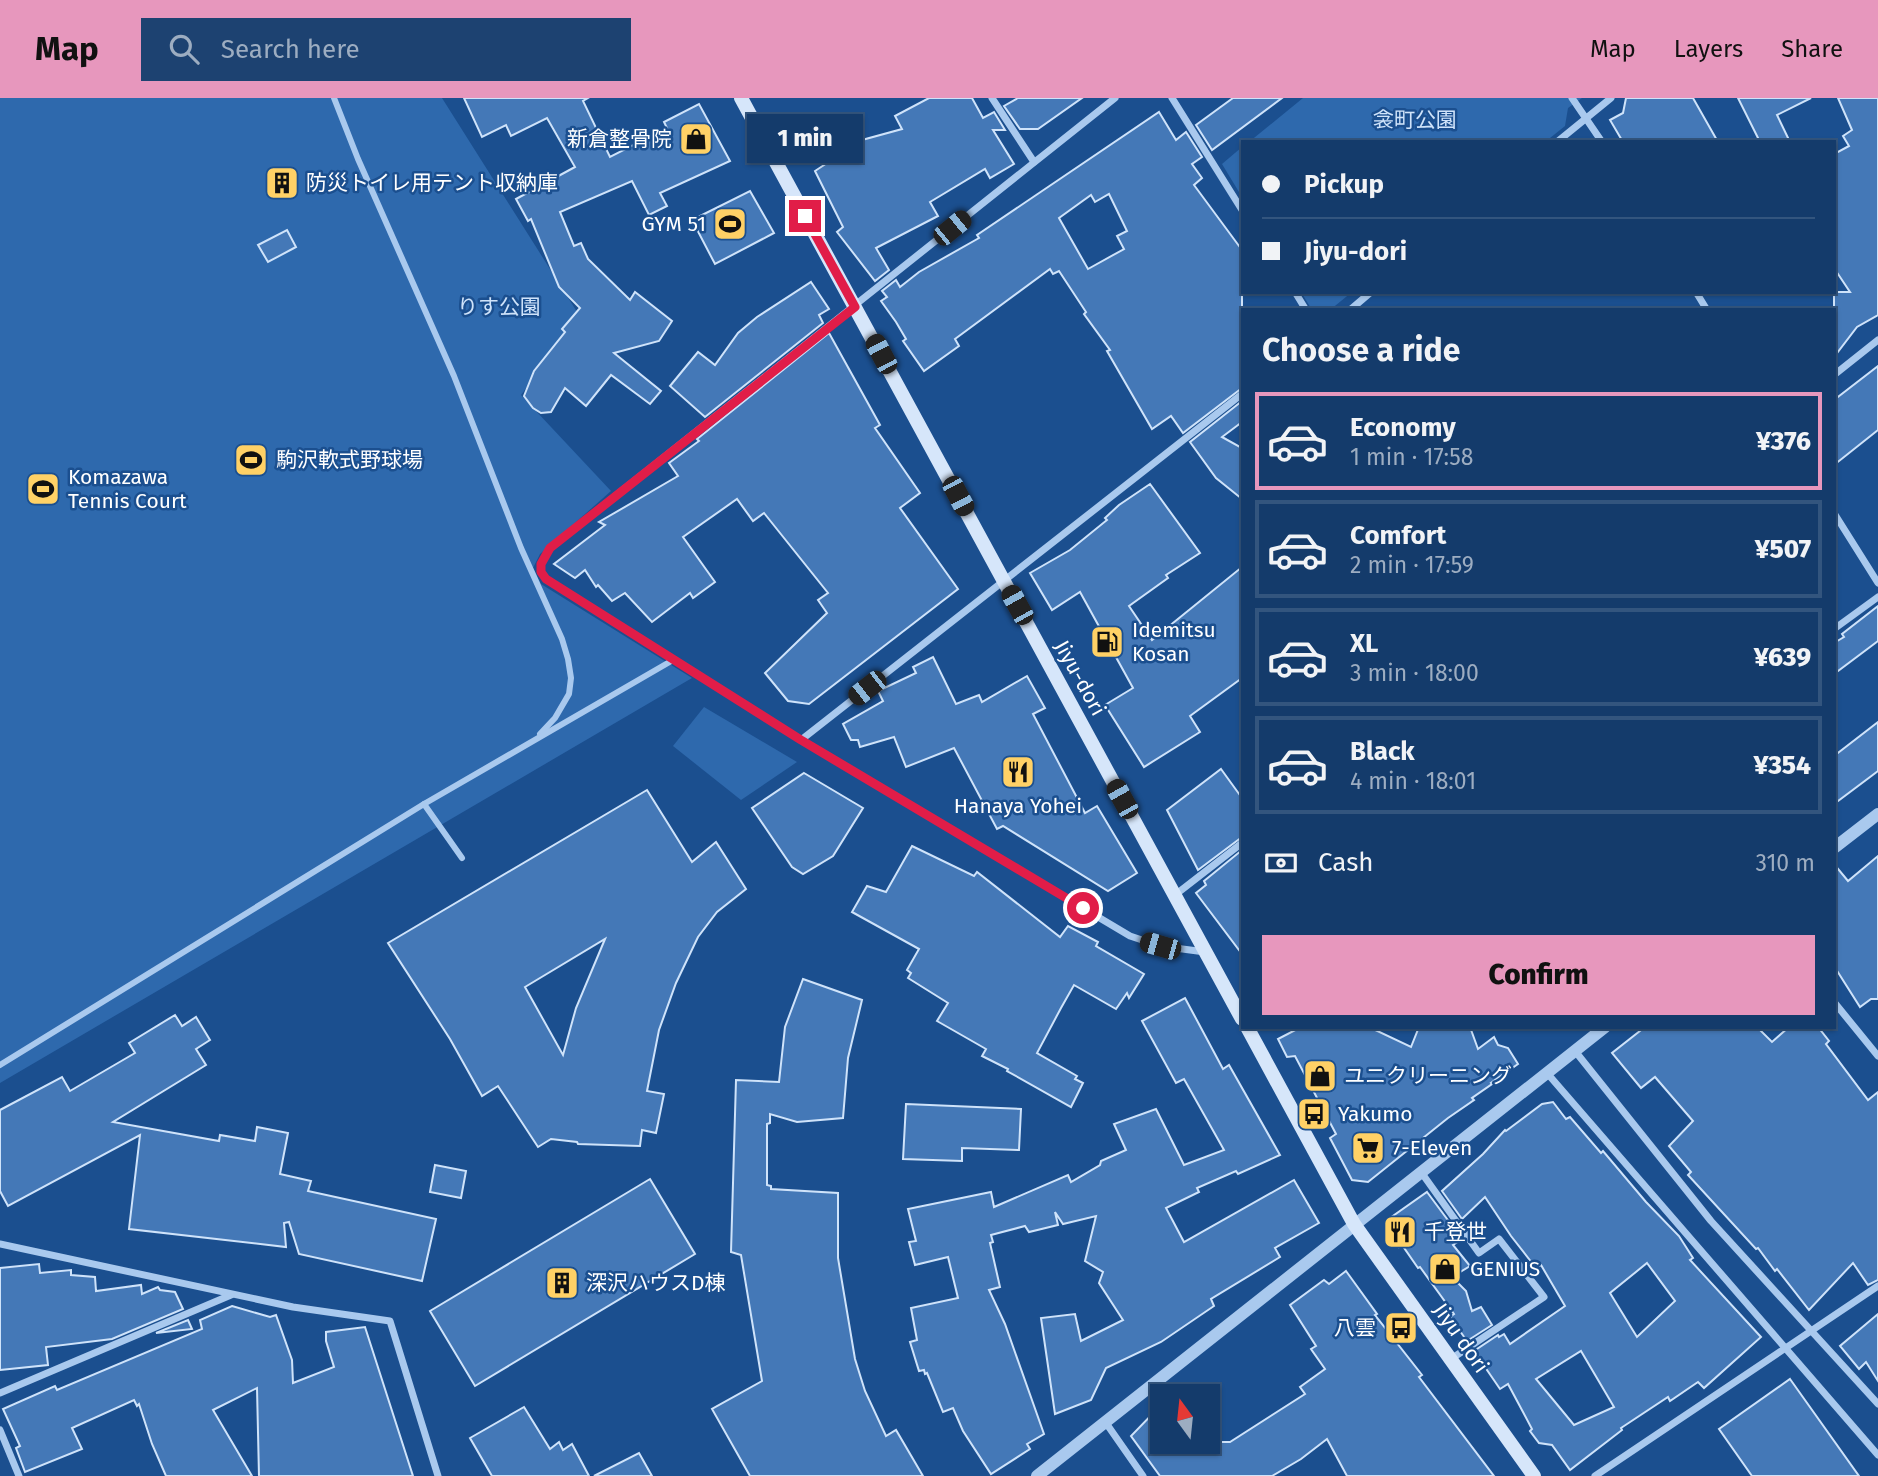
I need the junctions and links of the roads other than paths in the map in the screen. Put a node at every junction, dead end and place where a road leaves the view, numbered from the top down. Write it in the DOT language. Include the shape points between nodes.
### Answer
graph roads {
  1 [pos="334,98"];
  2 [pos="741,98"];
  3 [pos="992,98"];
  4 [pos="1115,98"];
  5 [pos="1172,98"];
  6 [pos="1572,98"];
  7 [pos="1611,98"];
  8 [pos="1586,118"];
  9 [pos="1559,140"];
  10 [pos="1601,140"];
  11 [pos="1034,162"];
  12 [pos="1241,208"];
  13 [pos="1369,294"];
  14 [pos="855,307"];
  15 [pos="1352,308"];
  16 [pos="1878,340"];
  17 [pos="1836,373"];
  18 [pos="1241,395"];
  19 [pos="1836,516"];
  20 [pos="1004,581"];
  21 [pos="1878,583"];
  22 [pos="1878,597"];
  23 [pos="1836,628"];
  24 [pos="673,660"];
  25 [pos="533,740"];
  26 [pos="801,740"];
  27 [pos="424,804"];
  28 [pos="1878,814"];
  29 [pos="1241,845"];
  30 [pos="1836,846"];
  31 [pos="462,858"];
  32 [pos="1175,895"];
  33 [pos="1207,953"];
  34 [pos="1836,1004"];
  35 [pos="1241,1017"];
  36 [pos="1248,1029"];
  37 [pos="1602,1029"];
  38 [pos="1575,1051"];
  39 [pos="1878,1056"];
  40 [pos="0,1065"];
  41 [pos="1547,1073"];
  42 [pos="1421,1172"];
  43 [pos="1354,1224"];
  44 [pos="0,1244"];
  45 [pos="1878,1286"];
  46 [pos="231,1295"];
  47 [pos="1812,1331"];
  48 [pos="1785,1349"];
  49 [pos="1450,1360"];
  50 [pos="0,1393"];
  51 [pos="1878,1404"];
  52 [pos="1106,1423"];
  53 [pos="0,1430"];
  54 [pos="1878,1455"];
  55 [pos="19,1476"];
  56 [pos="438,1476"];
  57 [pos="1037,1476"];
  58 [pos="1143,1476"];
  59 [pos="1534,1476"];
  60 [pos="1595,1476"];
  1 -- 25 [label="street" via="562,639 570,668 569,694 555,718"];
  2 -- 14 [label="main road, Jiyu-dori"];
  3 -- 11 [label="street"];
  4 -- 11 [label="street"];
  5 -- 12 [label="street"];
  6 -- 8 [label="street"];
  7 -- 8 [label="street"];
  8 -- 9 [label="street"];
  8 -- 10 [label="street"];
  11 -- 14 [label="street"];
  13 -- 15 [label="street"];
  14 -- 20 [label="main road, Jiyu-dori"];
  14 -- 24 [label="street" via="544,557 541,572 546,579"];
  16 -- 17 [label="street"];
  18 -- 20 [label="street"];
  19 -- 21 [label="street"];
  20 -- 26 [label="street"];
  20 -- 32 [label="main road, Jiyu-dori"];
  22 -- 23 [label="street"];
  24 -- 25 [label="street"];
  24 -- 26 [label="street"];
  25 -- 27 [label="street"];
  26 -- 33 [label="street" via="1130,936"];
  27 -- 31 [label="street"];
  27 -- 40 [label="street"];
  28 -- 30 [label="street"];
  29 -- 32 [label="street"];
  32 -- 33 [label="main road, Jiyu-dori"];
  33 -- 35 [label="main road, Jiyu-dori"];
  34 -- 39 [label="street"];
  36 -- 43 [label="main road"];
  37 -- 38 [label="street"];
  38 -- 41 [label="street"];
  38 -- 47 [label="street" via="1712,1221"];
  41 -- 42 [label="street"];
  41 -- 48 [label="street"];
  42 -- 43 [label="street"];
  42 -- 49 [label="street" via="1479,1253 1499,1239 1544,1297"];
  43 -- 49 [label="main road, Jiyu dori"];
  43 -- 52 [label="street"];
  44 -- 46 [label="street"];
  45 -- 47 [label="street"];
  46 -- 50 [label="street"];
  46 -- 56 [label="street" via="390,1321"];
  47 -- 48 [label="street"];
  47 -- 51 [label="street"];
  48 -- 54 [label="street"];
  48 -- 60 [label="street"];
  49 -- 59 [label="main road, Jiyu dori"];
  52 -- 57 [label="street"];
  52 -- 58 [label="street"];
  53 -- 55 [label="street"];
}
